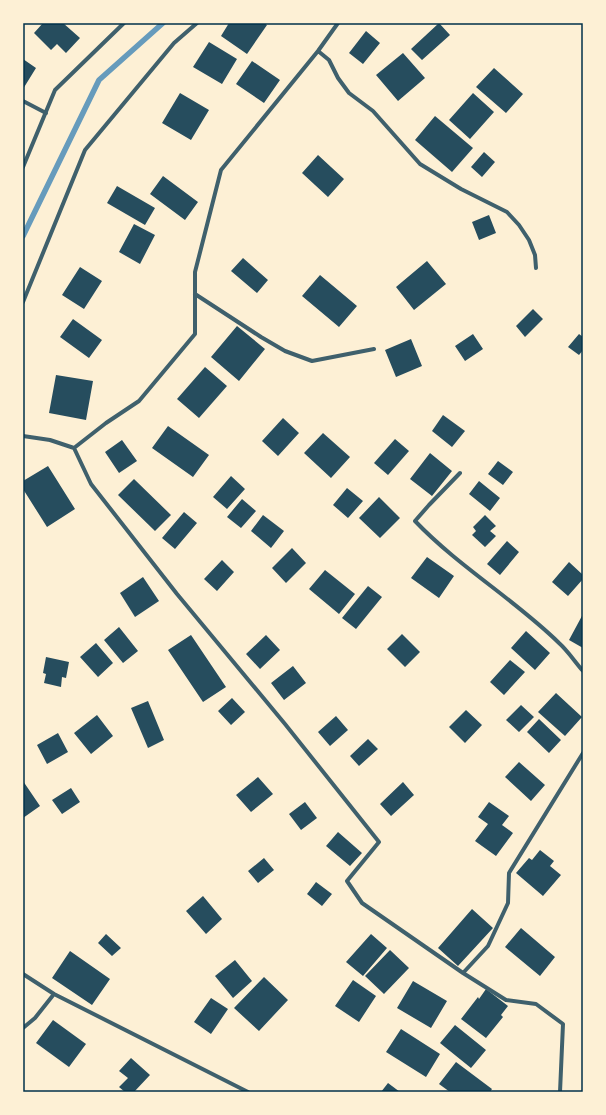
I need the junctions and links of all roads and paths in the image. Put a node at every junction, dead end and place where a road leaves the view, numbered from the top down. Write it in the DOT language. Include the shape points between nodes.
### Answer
graph roads {
  1 [pos="124,23"];
  2 [pos="197,23"];
  3 [pos="338,23"];
  4 [pos="318,51"];
  5 [pos="23,101"];
  6 [pos="46,113"];
  7 [pos="23,168"];
  8 [pos="536,268"];
  9 [pos="195,294"];
  10 [pos="23,302"];
  11 [pos="374,349"];
  12 [pos="23,436"];
  13 [pos="74,448"];
  14 [pos="460,473"];
  15 [pos="583,671"];
  16 [pos="583,753"];
  17 [pos="463,973"];
  18 [pos="23,974"];
  19 [pos="54,994"];
  20 [pos="23,1028"];
  21 [pos="241,1090"];
  22 [pos="248,1092"];
  23 [pos="560,1092"];
  1 -- 6 [label="street" via="55,90"];
  2 -- 10 [label="street" via="174,43 86,150"];
  3 -- 4 [label="street"];
  4 -- 8 [label="street" via="328,60 349,93 373,111 420,164 461,189 507,212 529,240 535,255"];
  4 -- 9 [label="street" via="221,170 194,272"];
  5 -- 6 [label="street"];
  6 -- 7 [label="street"];
  9 -- 11 [label="street" via="285,351 312,361"];
  9 -- 13 [label="street" via="195,334 139,401"];
  12 -- 13 [label="street" via="50,440"];
  13 -- 17 [label="street" via="91,484 176,594 285,724 379,842 347,881 362,903"];
  14 -- 15 [label="street" via="415,522 479,578 524,612 560,644"];
  16 -- 17 [label="street" via="509,873 508,903 488,946"];
  17 -- 23 [label="street" via="506,1000 536,1004 563,1024"];
  18 -- 19 [label="street"];
  19 -- 20 [label="street" via="35,1018"];
  19 -- 21 [label="street"];
  21 -- 22 [label="street"];
}
